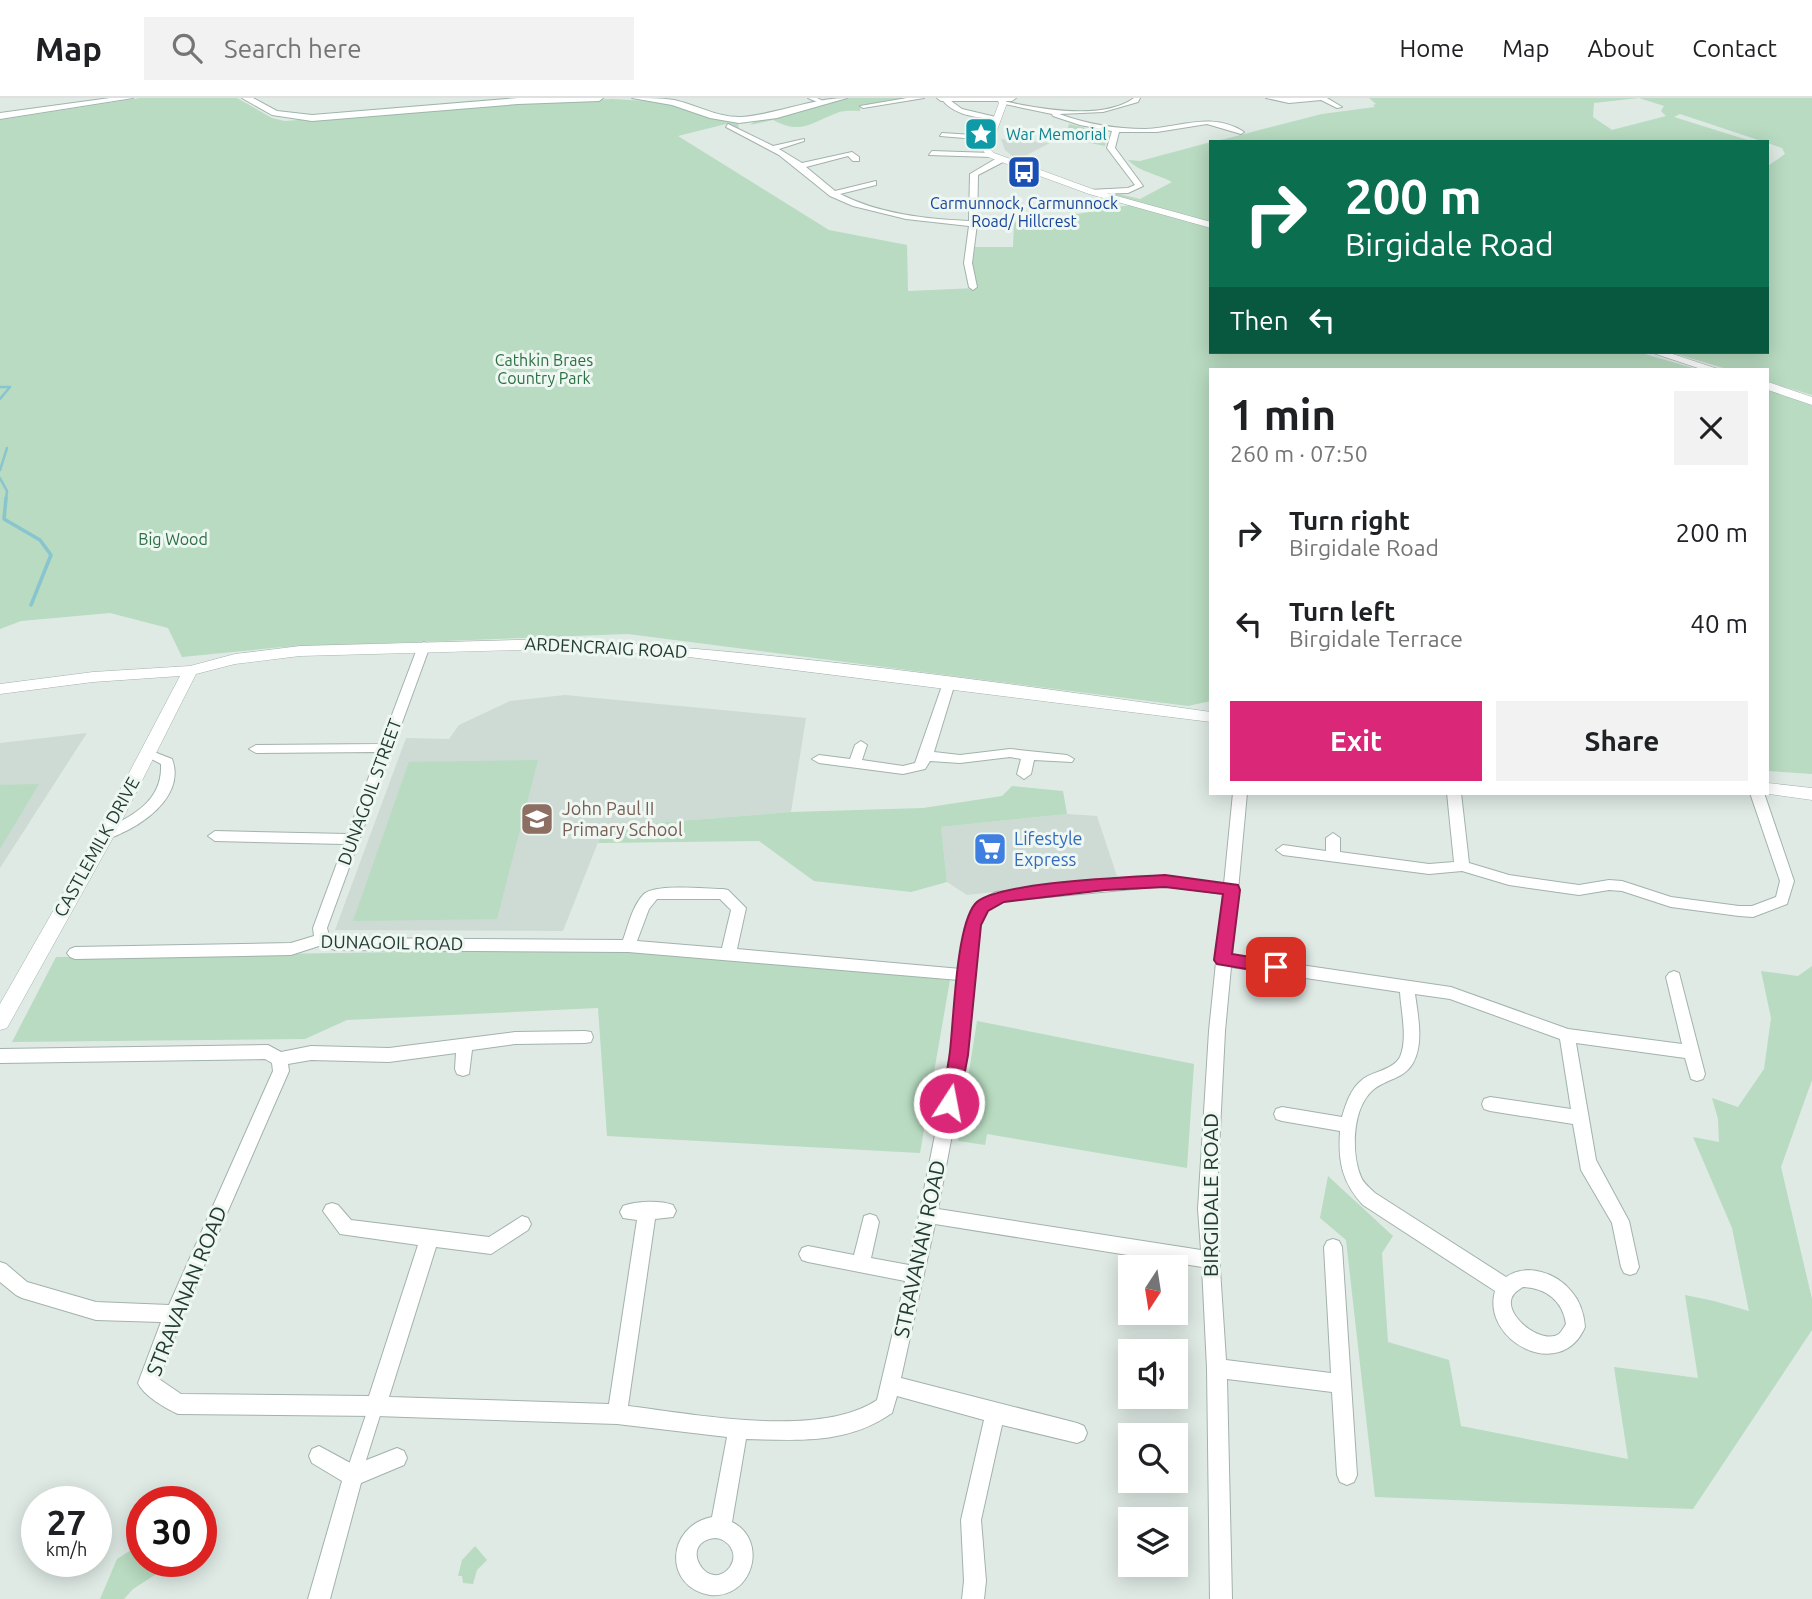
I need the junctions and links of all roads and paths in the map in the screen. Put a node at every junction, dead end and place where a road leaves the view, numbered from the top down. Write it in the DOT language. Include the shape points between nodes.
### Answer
graph roads {
  1 [pos="129,98"];
  2 [pos="246,98"];
  3 [pos="599,98"];
  4 [pos="636,98"];
  5 [pos="811,98"];
  6 [pos="843,98"];
  7 [pos="921,98"];
  8 [pos="942,98"];
  9 [pos="1137,98"];
  10 [pos="1269,98"];
  11 [pos="1322,98"];
  12 [pos="668,99"];
  13 [pos="1006,99"];
  14 [pos="824,103"];
  15 [pos="863,106"];
  16 [pos="1339,107"];
  17 [pos="1055,115"];
  18 [pos="0,116"];
  19 [pos="997,118"];
  20 [pos="744,120"];
  21 [pos="728,126"];
  22 [pos="1116,130"];
  23 [pos="1240,130"];
  24 [pos="744,132"];
  25 [pos="942,135"];
  26 [pos="989,138"];
  27 [pos="802,140"];
  28 [pos="774,148"];
  29 [pos="932,153"];
  30 [pos="995,158"];
  31 [pos="856,159"];
  32 [pos="800,166"];
  33 [pos="873,183"];
  34 [pos="1126,191"];
  35 [pos="1092,192"];
  36 [pos="833,194"];
  37 [pos="1138,198"];
  38 [pos="1209,224"];
  39 [pos="973,225"];
  40 [pos="972,287"];
  41 [pos="1663,354"];
  42 [pos="1709,368"];
  43 [pos="1769,386"];
  44 [pos="1812,401"];
  45 [pos="424,646"];
  46 [pos="190,670"];
  47 [pos="949,683"];
  48 [pos="0,689"];
  49 [pos="1209,717"];
  50 [pos="861,745"];
  51 [pos="387,748"];
  52 [pos="256,749"];
  53 [pos="149,754"];
  54 [pos="1028,755"];
  55 [pos="926,756"];
  56 [pos="819,759"];
  57 [pos="1067,759"];
  58 [pos="855,764"];
  59 [pos="1024,774"];
  60 [pos="1769,789"];
  61 [pos="1812,794"];
  62 [pos="1240,795"];
  63 [pos="1454,795"];
  64 [pos="1758,795"];
  65 [pos="106,834"];
  66 [pos="215,836"];
  67 [pos="1333,838"];
  68 [pos="354,839"];
  69 [pos="1283,850"];
  70 [pos="1333,857"];
  71 [pos="1462,866"];
  72 [pos="1232,890"];
  73 [pos="322,939"];
  74 [pos="628,946"];
  75 [pos="75,953"];
  76 [pos="728,954"];
  77 [pos="1223,960"];
  78 [pos="966,975"];
  79 [pos="1674,977"];
  80 [pos="1408,986"];
  81 [pos="6,1000"];
  82 [pos="0,1022"];
  83 [pos="1567,1035"];
  84 [pos="585,1037"];
  85 [pos="464,1046"];
  86 [pos="1692,1052"];
  87 [pos="0,1056"];
  88 [pos="279,1059"];
  89 [pos="463,1069"];
  90 [pos="1697,1074"];
  91 [pos="1490,1104"];
  92 [pos="1282,1114"];
  93 [pos="1581,1118"];
  94 [pos="1348,1125"];
  95 [pos="332,1211"];
  96 [pos="667,1212"];
  97 [pos="927,1215"];
  98 [pos="870,1222"];
  99 [pos="522,1224"];
  100 [pos="429,1240"];
  101 [pos="1333,1248"];
  102 [pos="808,1254"];
  103 [pos="1209,1260"];
  104 [pos="861,1264"];
  105 [pos="1630,1267"];
  106 [pos="0,1270"];
  107 [pos="916,1275"];
  108 [pos="1505,1287"];
  109 [pos="174,1314"];
  110 [pos="1217,1368"];
  111 [pos="1343,1384"];
  112 [pos="891,1385"];
  113 [pos="376,1406"];
  114 [pos="995,1413"];
  115 [pos="617,1414"];
  116 [pos="738,1429"];
  117 [pos="1077,1433"];
  118 [pos="319,1456"];
  119 [pos="397,1458"];
  120 [pos="1347,1475"];
  121 [pos="353,1476"];
  122 [pos="720,1526"];
  123 [pos="319,1599"];
  124 [pos="973,1599"];
  125 [pos="1221,1599"];
  1 -- 18 [label="main road"];
  2 -- 3 [label="main road" via="275,113 312,118"];
  4 -- 12 [label="main road"];
  5 -- 14 [label="street"];
  6 -- 14 [label="main road"];
  7 -- 15 [label="street"];
  8 -- 13 [label="main road"];
  8 -- 19 [label="street" via="957,109"];
  9 -- 13 [label="street" via="1118,108 1083,113 1045,113"];
  10 -- 11 [label="street" via="1289,102"];
  11 -- 16 [label="street"];
  12 -- 20 [label="main road" via="713,116"];
  13 -- 19 [label="street"];
  14 -- 20 [label="main road"];
  17 -- 22 [label="street"];
  19 -- 26 [label="street"];
  20 -- 24 [label="street"];
  21 -- 24 [label="street"];
  22 -- 23 [label="street" via="1157,130 1210,121"];
  22 -- 34 [label="street" via="1111,148 1139,182"];
  24 -- 28 [label="street"];
  25 -- 26 [label="street"];
  26 -- 30 [label="street" via="986,149"];
  27 -- 28 [label="street"];
  28 -- 32 [label="street"];
  29 -- 30 [label="street"];
  30 -- 35 [label="street"];
  30 -- 39 [label="street" via="974,173"];
  31 -- 32 [label="street" via="849,154"];
  32 -- 36 [label="street"];
  33 -- 36 [label="street"];
  34 -- 35 [label="street"];
  34 -- 37 [label="street"];
  35 -- 38 [label="street"];
  36 -- 39 [label="street" via="854,204 917,218"];
  39 -- 40 [label="street" via="968,263"];
  41 -- 42 [label="street"];
  43 -- 44 [label="street"];
  45 -- 46 [label="street, ARDENCRAIG ROAD" via="300,651"];
  45 -- 47 [label="street, ARDENCRAIG ROAD" via="551,644 673,650"];
  45 -- 51 [label="street, DUNAGOIL STREET"];
  46 -- 48 [label="street, ARDENCRAIG ROAD"];
  46 -- 53 [label="street, CASTLEMILK DRIVE"];
  47 -- 49 [label="street, ARDENCRAIG ROAD"];
  47 -- 55 [label="street"];
  50 -- 58 [label="street"];
  51 -- 52 [label="street"];
  51 -- 68 [label="street, DUNAGOIL STREET"];
  53 -- 65 [label="street, CASTLEMILK DRIVE"];
  53 -- 65 [label="street" via="167,762 170,775 163,792 150,810"];
  54 -- 55 [label="street"];
  54 -- 57 [label="street"];
  54 -- 59 [label="street"];
  55 -- 58 [label="street" via="911,770"];
  56 -- 58 [label="street"];
  60 -- 61 [label="street"];
  62 -- 72 [label="street, BIRGIDALE ROAD"];
  63 -- 71 [label="street"];
  64 -- 71 [label="street" via="1787,881 1782,900 1753,912 1671,902 1622,886 1578,890 1508,880"];
  65 -- 81 [label="street, CASTLEMILK DRIVE"];
  66 -- 68 [label="street"];
  67 -- 70 [label="street"];
  68 -- 73 [label="street, DUNAGOIL STREET" via="320,928"];
  69 -- 70 [label="street"];
  70 -- 71 [label="street" via="1429,869"];
  72 -- 77 [label="street, BIRGIDALE ROAD"];
  72 -- 78 [label="street, STRAVANAN ROAD" via="1165,881 1001,897 978,913"];
  73 -- 74 [label="street, DUNAGOIL ROAD" via="335,944"];
  73 -- 75 [label="street, DUNAGOIL ROAD" via="291,949"];
  74 -- 76 [label="street, DUNAGOIL ROAD"];
  74 -- 76 [label="street" via="649,897 665,892 723,894 738,908"];
  76 -- 78 [label="street, DUNAGOIL ROAD"];
  77 -- 80 [label="street"];
  77 -- 103 [label="street, BIRGIDALE ROAD" via="1211,1114"];
  78 -- 97 [label="street, STRAVANAN ROAD" via="959,1055"];
  79 -- 86 [label="street"];
  80 -- 83 [label="street" via="1464,997"];
  80 -- 94 [label="street" via="1407,1060 1367,1085 1350,1109"];
  81 -- 82 [label="street, CASTLEMILK DRIVE"];
  83 -- 86 [label="street"];
  83 -- 93 [label="street"];
  84 -- 85 [label="street" via="514,1038"];
  85 -- 88 [label="street" via="389,1055 311,1053"];
  85 -- 89 [label="street"];
  86 -- 90 [label="street"];
  87 -- 88 [label="street" via="268,1052"];
  88 -- 109 [label="street, STRAVANAN ROAD" via="281,1071"];
  91 -- 93 [label="street"];
  92 -- 94 [label="street"];
  93 -- 105 [label="street" via="1590,1170 1620,1221"];
  94 -- 108 [label="street" via="1355,1183 1369,1199"];
  95 -- 100 [label="street" via="346,1228"];
  96 -- 115 [label="street" via="638,1212"];
  97 -- 103 [label="street"];
  97 -- 107 [label="street, STRAVANAN ROAD"];
  98 -- 104 [label="street"];
  99 -- 100 [label="street" via="491,1246"];
  100 -- 113 [label="street"];
  101 -- 111 [label="street"];
  102 -- 104 [label="street"];
  103 -- 110 [label="street, BIRGIDALE ROAD"];
  104 -- 107 [label="street"];
  106 -- 109 [label="street" via="22,1289 96,1311"];
  107 -- 112 [label="street, STRAVANAN ROAD"];
  109 -- 113 [label="street, STRAVANAN ROAD" via="148,1383 178,1404"];
  110 -- 111 [label="street"];
  110 -- 125 [label="street, BIRGIDALE ROAD"];
  111 -- 120 [label="street"];
  112 -- 114 [label="street"];
  112 -- 116 [label="street, STRAVANAN ROAD" via="885,1406 877,1414 852,1424 807,1430"];
  113 -- 115 [label="street, STRAVANAN ROAD"];
  113 -- 121 [label="street"];
  114 -- 117 [label="street"];
  114 -- 124 [label="street" via="971,1520"];
  115 -- 116 [label="street, STRAVANAN ROAD"];
  116 -- 122 [label="street"];
  118 -- 121 [label="street"];
  119 -- 121 [label="street"];
  121 -- 123 [label="street"];
}
